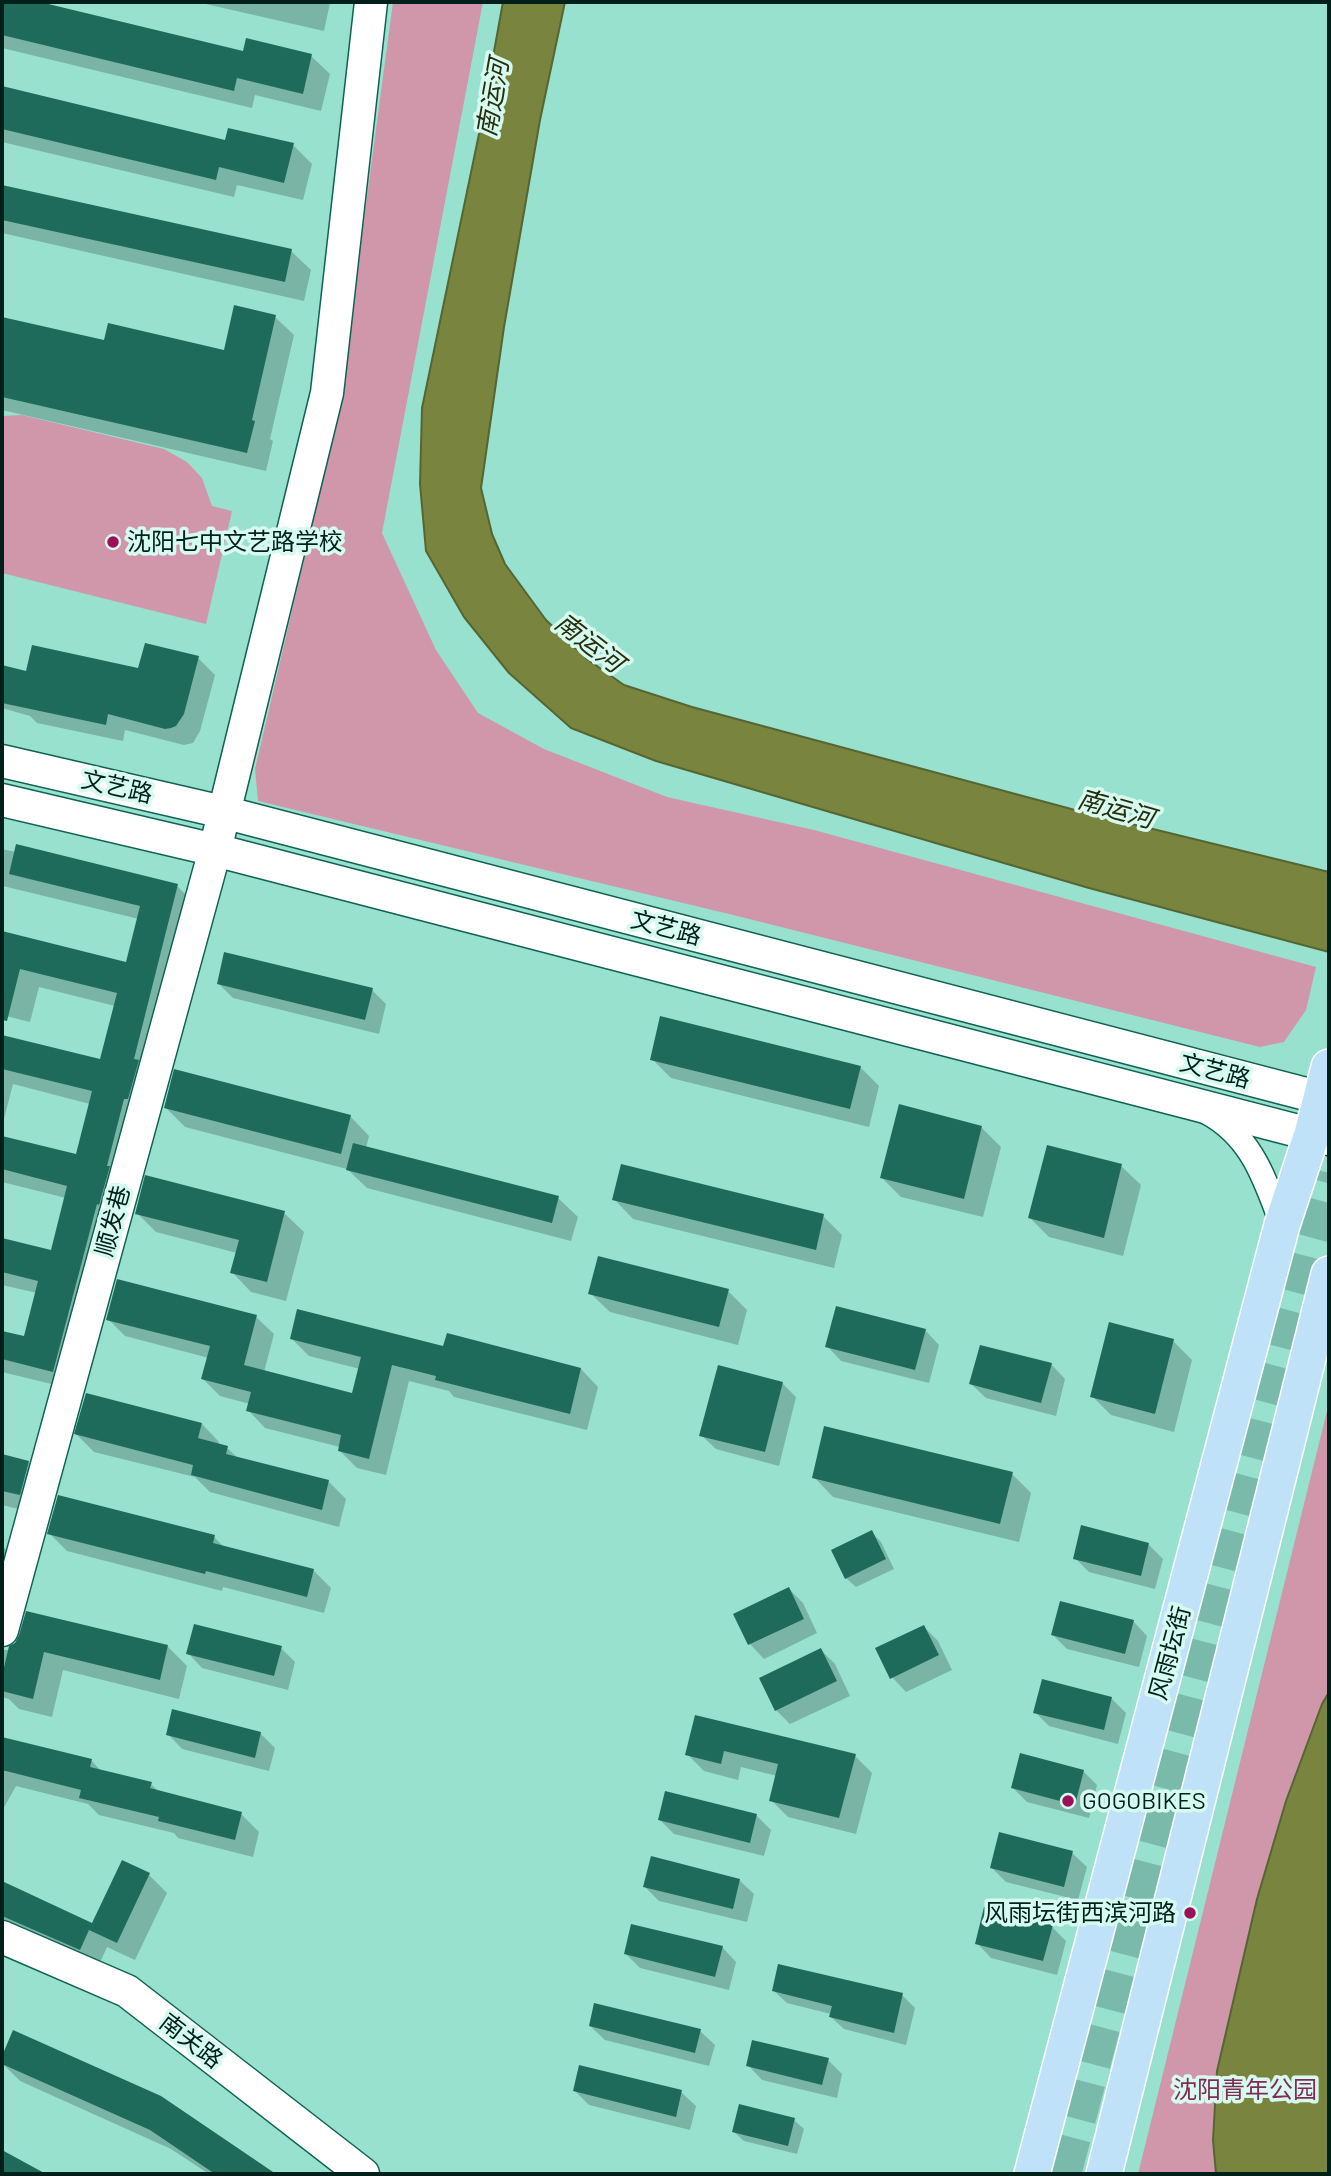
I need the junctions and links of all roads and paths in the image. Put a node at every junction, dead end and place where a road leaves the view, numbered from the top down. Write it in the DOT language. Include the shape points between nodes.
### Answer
graph roads {
  1 [pos="371,2"];
  2 [pos="2,761"];
  3 [pos="2,800"];
  4 [pos="223,812"];
  5 [pos="215,850"];
  6 [pos="1327,1088"];
  7 [pos="1192,1105"];
  8 [pos="1321,1136"];
  9 [pos="1282,1225"];
  10 [pos="1329,1274"];
  11 [pos="2,1630"];
  12 [pos="2,1937"];
  13 [pos="363,2174"];
  14 [pos="1032,2174"];
  15 [pos="1104,2174"];
  1 -- 4 [label="main road, 顺发巷" via="327,393"];
  2 -- 4 [label="main road, 文艺路"];
  3 -- 5 [label="main road, 文艺路"];
  4 -- 5 [label="main road, 顺发巷"];
  4 -- 6 [label="main road, 文艺路"];
  5 -- 7 [label="main road, 文艺路"];
  5 -- 11 [label="main road, 顺发巷"];
  6 -- 8 [label="main road, 风雨坛街"];
  7 -- 8 [label="main road, 文艺路"];
  7 -- 9 [label="street" via="1243,1139"];
  8 -- 9 [label="main road, 风雨坛街"];
  9 -- 14 [label="main road, 风雨坛街"];
  10 -- 15 [label="main road"];
  12 -- 13 [label="main road, 南关路" via="127,1991"];
}
